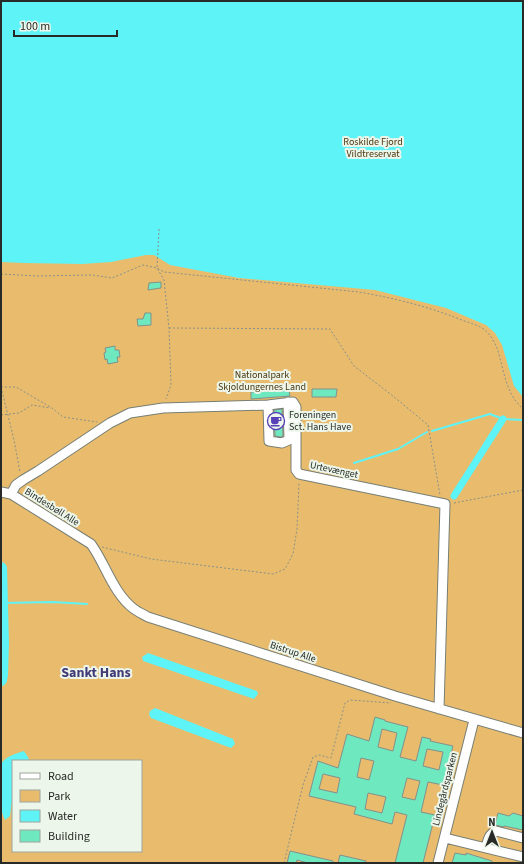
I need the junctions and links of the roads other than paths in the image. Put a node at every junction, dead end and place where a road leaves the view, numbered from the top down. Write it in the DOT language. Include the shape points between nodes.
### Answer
graph roads {
  1 [pos="288,402"];
  2 [pos="268,405"];
  3 [pos="1,492"];
  4 [pos="11,494"];
  5 [pos="91,544"];
  6 [pos="439,709"];
  7 [pos="474,720"];
  8 [pos="523,733"];
  9 [pos="445,838"];
  10 [pos="523,838"];
  11 [pos="486,848"];
  12 [pos="523,857"];
  13 [pos="438,863"];
  1 -- 2 [label="street"];
  1 -- 2 [label="street" via="289,440 282,443 269,441"];
  1 -- 6 [label="street, Urtevænget" via="293,402 296,407 296,470 299,474 445,504"];
  2 -- 4 [label="street" via="163,408 130,413 110,423 23,480"];
  3 -- 4 [label="street, Bindesbøll Alle"];
  4 -- 5 [label="street, Bindesbøll Alle"];
  5 -- 6 [label="street, Bistrup Alle" via="124,600 134,610 148,617"];
  6 -- 7 [label="street, Bistrup Alle"];
  7 -- 8 [label="street, Bistrup Alle"];
  7 -- 9 [label="street, Lindegårdsparken"];
  9 -- 11 [label="street"];
  9 -- 13 [label="street, Lindegårdsparken"];
  10 -- 11 [label="street" via="496,831 488,838"];
  11 -- 12 [label="street"];
}
